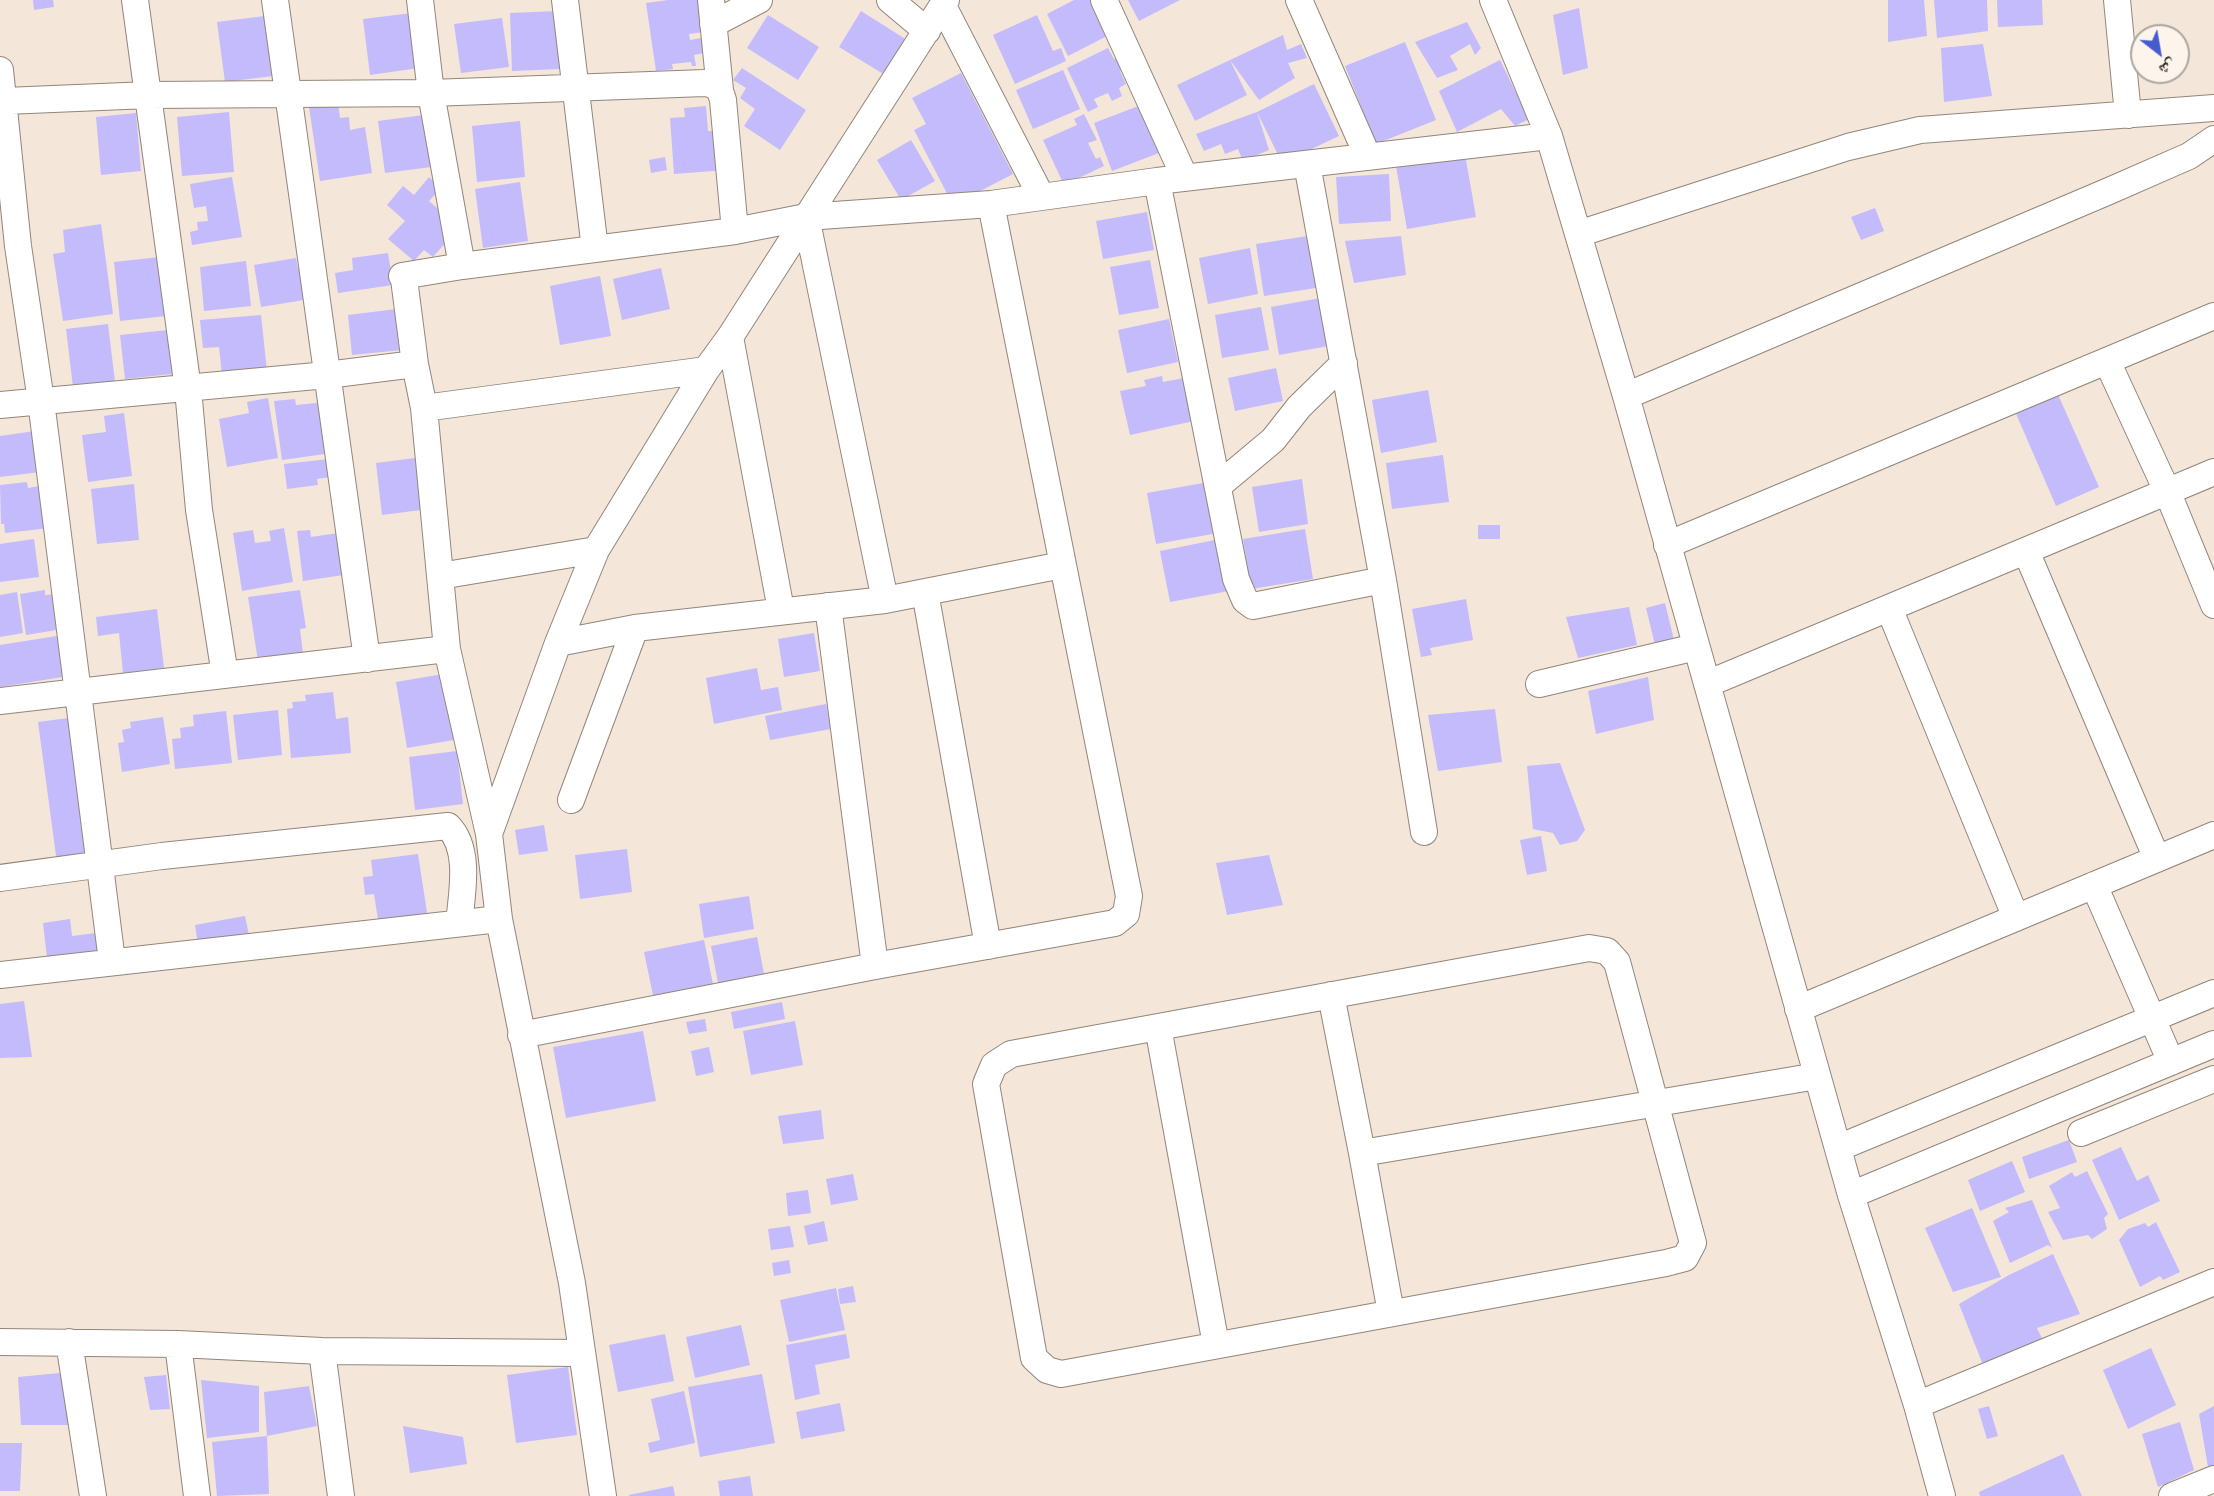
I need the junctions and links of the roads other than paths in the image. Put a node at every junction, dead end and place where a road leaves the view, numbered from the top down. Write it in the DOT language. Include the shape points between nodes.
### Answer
graph roads {
  1 [pos="135,0"];
  2 [pos="275,0"];
  3 [pos="420,0"];
  4 [pos="565,0"];
  5 [pos="759,0"];
  6 [pos="890,0"];
  7 [pos="1104,0"];
  8 [pos="1299,0"];
  9 [pos="1493,0"];
  10 [pos="2117,0"];
  11 [pos="944,3"];
  12 [pos="712,12"];
  13 [pos="927,31"];
  14 [pos="0,70"];
  15 [pos="577,88"];
  16 [pos="720,90"];
  17 [pos="287,92"];
  18 [pos="431,93"];
  19 [pos="149,95"];
  20 [pos="5,101"];
  21 [pos="2214,108"];
  22 [pos="2128,115"];
  23 [pos="1549,136"];
  24 [pos="2214,140"];
  25 [pos="1368,157"];
  26 [pos="1307,164"];
  27 [pos="1185,178"];
  28 [pos="1157,181"];
  29 [pos="1041,196"];
  30 [pos="991,204"];
  31 [pos="806,217"];
  32 [pos="735,231"];
  33 [pos="1578,234"];
  34 [pos="9,247"];
  35 [pos="595,249"];
  36 [pos="462,266"];
  37 [pos="2214,315"];
  38 [pos="730,338"];
  39 [pos="2107,361"];
  40 [pos="1344,363"];
  41 [pos="415,364"];
  42 [pos="706,370"];
  43 [pos="327,375"];
  44 [pos="188,389"];
  45 [pos="1626,396"];
  46 [pos="41,401"];
  47 [pos="0,405"];
  48 [pos="424,408"];
  49 [pos="2214,472"];
  50 [pos="1218,486"];
  51 [pos="2167,492"];
  52 [pos="1667,546"];
  53 [pos="596,550"];
  54 [pos="2025,551"];
  55 [pos="1062,565"];
  56 [pos="440,576"];
  57 [pos="1383,580"];
  58 [pos="925,591"];
  59 [pos="885,600"];
  60 [pos="2214,605"];
  61 [pos="828,606"];
  62 [pos="1888,608"];
  63 [pos="781,610"];
  64 [pos="635,628"];
  65 [pos="558,643"];
  66 [pos="1696,647"];
  67 [pos="447,649"];
  68 [pos="367,659"];
  69 [pos="225,675"];
  70 [pos="1539,684"];
  71 [pos="1707,684"];
  72 [pos="78,693"];
  73 [pos="0,701"];
  74 [pos="571,800"];
  75 [pos="1425,832"];
  76 [pos="489,834"];
  77 [pos="2214,835"];
  78 [pos="2157,859"];
  79 [pos="100,865"];
  80 [pos="0,878"];
  81 [pos="2094,885"];
  82 [pos="2016,918"];
  83 [pos="499,919"];
  84 [pos="459,923"];
  85 [pos="988,946"];
  86 [pos="112,961"];
  87 [pos="875,966"];
  88 [pos="0,975"];
  89 [pos="2214,993"];
  90 [pos="1331,995"];
  91 [pos="1798,1009"];
  92 [pos="2152,1018"];
  93 [pos="1158,1027"];
  94 [pos="521,1035"];
  95 [pos="2214,1044"];
  96 [pos="2171,1062"];
  97 [pos="1817,1076"];
  98 [pos="2214,1078"];
  99 [pos="1655,1104"];
  100 [pos="2081,1132"];
  101 [pos="1838,1148"];
  102 [pos="1362,1153"];
  103 [pos="1851,1195"];
  104 [pos="2214,1282"];
  105 [pos="1391,1313"];
  106 [pos="0,1342"];
  107 [pos="69,1342"];
  108 [pos="178,1344"];
  109 [pos="1216,1345"];
  110 [pos="322,1351"];
  111 [pos="580,1353"];
  112 [pos="1917,1405"];
  113 [pos="2214,1479"];
  114 [pos="93,1496"];
  115 [pos="197,1496"];
  116 [pos="341,1496"];
  117 [pos="603,1496"];
  118 [pos="1942,1496"];
  119 [pos="2172,1496"];
  1 -- 19 [label="street"];
  2 -- 17 [label="street"];
  3 -- 18 [label="street"];
  4 -- 15 [label="street"];
  5 -- 12 [label="street"];
  6 -- 13 [label="street"];
  7 -- 27 [label="street"];
  8 -- 25 [label="street"];
  9 -- 23 [label="street"];
  10 -- 22 [label="street"];
  11 -- 13 [label="street"];
  11 -- 29 [label="street"];
  12 -- 16 [label="street"];
  13 -- 31 [label="street"];
  14 -- 20 [label="street"];
  15 -- 16 [label="street" via="705,83"];
  15 -- 18 [label="street"];
  15 -- 35 [label="street"];
  16 -- 32 [label="street"];
  17 -- 18 [label="street"];
  17 -- 19 [label="street"];
  17 -- 43 [label="street"];
  18 -- 36 [label="street"];
  19 -- 20 [label="street"];
  19 -- 44 [label="street"];
  20 -- 34 [label="street"];
  21 -- 22 [label="street"];
  22 -- 33 [label="street" via="1920,130 1848,147"];
  23 -- 25 [label="street"];
  23 -- 33 [label="street"];
  24 -- 45 [label="street" via="2189,156 2109,191"];
  25 -- 26 [label="street"];
  26 -- 27 [label="street"];
  26 -- 40 [label="street"];
  27 -- 28 [label="street"];
  28 -- 29 [label="street"];
  28 -- 50 [label="street"];
  29 -- 30 [label="street"];
  30 -- 31 [label="street"];
  30 -- 55 [label="street"];
  31 -- 32 [label="street"];
  31 -- 38 [label="street"];
  31 -- 59 [label="street"];
  32 -- 35 [label="street"];
  33 -- 45 [label="street"];
  34 -- 46 [label="street"];
  35 -- 36 [label="street"];
  36 -- 41 [label="street" via="402,276"];
  37 -- 39 [label="street"];
  38 -- 42 [label="street"];
  38 -- 63 [label="street"];
  39 -- 51 [label="street"];
  39 -- 52 [label="street"];
  40 -- 50 [label="street" via="1299,406 1273,440"];
  40 -- 57 [label="street"];
  41 -- 43 [label="street"];
  41 -- 48 [label="street"];
  42 -- 48 [label="street"];
  42 -- 53 [label="street"];
  43 -- 44 [label="street"];
  43 -- 68 [label="street"];
  44 -- 46 [label="street"];
  44 -- 69 [label="street" via="199,510"];
  45 -- 52 [label="street"];
  46 -- 47 [label="street"];
  46 -- 72 [label="street"];
  48 -- 56 [label="street"];
  49 -- 51 [label="street"];
  50 -- 57 [label="street" via="1236,579 1245,600 1253,606"];
  51 -- 54 [label="street"];
  51 -- 60 [label="street"];
  52 -- 66 [label="street"];
  53 -- 56 [label="street"];
  53 -- 65 [label="street"];
  54 -- 62 [label="street"];
  54 -- 78 [label="street"];
  55 -- 58 [label="street"];
  55 -- 85 [label="street" via="1129,896 1126,914 1115,923"];
  56 -- 67 [label="street"];
  57 -- 75 [label="street"];
  58 -- 59 [label="street"];
  58 -- 85 [label="street"];
  59 -- 61 [label="street"];
  61 -- 63 [label="street"];
  61 -- 87 [label="street"];
  62 -- 71 [label="street"];
  62 -- 82 [label="street"];
  63 -- 64 [label="street"];
  64 -- 65 [label="street"];
  64 -- 74 [label="street"];
  65 -- 76 [label="street"];
  66 -- 70 [label="street"];
  66 -- 71 [label="street"];
  67 -- 68 [label="street"];
  67 -- 76 [label="street"];
  68 -- 69 [label="street"];
  69 -- 72 [label="street"];
  71 -- 91 [label="street"];
  72 -- 73 [label="street"];
  72 -- 79 [label="street"];
  76 -- 83 [label="street"];
  77 -- 78 [label="street"];
  78 -- 81 [label="street"];
  79 -- 80 [label="street"];
  79 -- 84 [label="street" via="448,826 460,846 463,881"];
  79 -- 86 [label="street"];
  81 -- 82 [label="street"];
  81 -- 92 [label="street"];
  82 -- 91 [label="street"];
  83 -- 84 [label="street"];
  83 -- 94 [label="street"];
  84 -- 86 [label="street"];
  85 -- 87 [label="street"];
  86 -- 88 [label="street"];
  87 -- 94 [label="street"];
  89 -- 92 [label="street"];
  90 -- 93 [label="street"];
  90 -- 99 [label="street" via="1588,948 1607,951 1617,962"];
  90 -- 102 [label="street"];
  91 -- 97 [label="street"];
  92 -- 96 [label="street"];
  92 -- 101 [label="street"];
  93 -- 109 [label="street"];
  93 -- 109 [label="street" via="1011,1054 994,1065 986,1084 1034,1358 1047,1370 1061,1374"];
  94 -- 111 [label="street" via="572,1283"];
  95 -- 96 [label="street"];
  96 -- 103 [label="street"];
  97 -- 99 [label="street"];
  97 -- 101 [label="street"];
  98 -- 100 [label="street"];
  99 -- 102 [label="street"];
  99 -- 105 [label="street" via="1693,1243 1685,1258"];
  101 -- 103 [label="street"];
  102 -- 105 [label="street"];
  103 -- 112 [label="street"];
  104 -- 112 [label="street"];
  105 -- 109 [label="street"];
  106 -- 107 [label="street"];
  107 -- 108 [label="street"];
  107 -- 114 [label="street"];
  108 -- 110 [label="street"];
  108 -- 115 [label="street"];
  110 -- 111 [label="street"];
  110 -- 116 [label="street"];
  111 -- 117 [label="street"];
  112 -- 118 [label="street"];
  113 -- 119 [label="street"];
}
